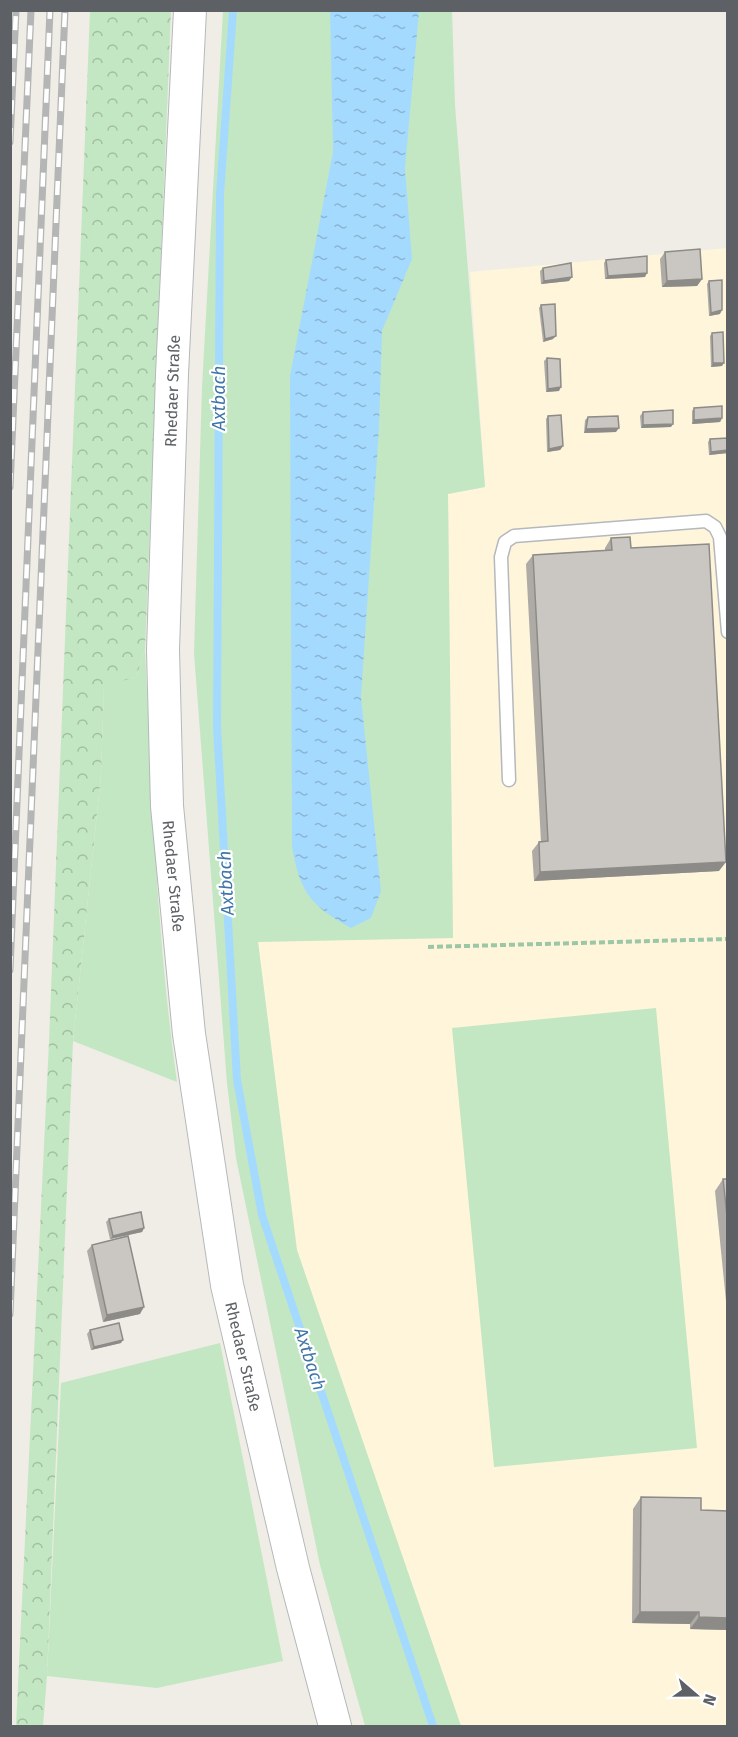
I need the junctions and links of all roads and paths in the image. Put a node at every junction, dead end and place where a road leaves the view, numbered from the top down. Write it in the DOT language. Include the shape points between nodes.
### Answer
graph roads {
  1 [pos="189,10"];
  2 [pos="728,632"];
  3 [pos="508,780"];
  4 [pos="728,939"];
  5 [pos="428,947"];
  6 [pos="336,1726"];
  1 -- 6 [label="street, Rhedaer Straße" via="163,638 167,806 189,1034 227,1285 293,1568"];
  2 -- 3 [label="lane" via="720,537 716,527 706,521 514,536 505,542 501,557"];
  4 -- 5 [label="path"];
}
